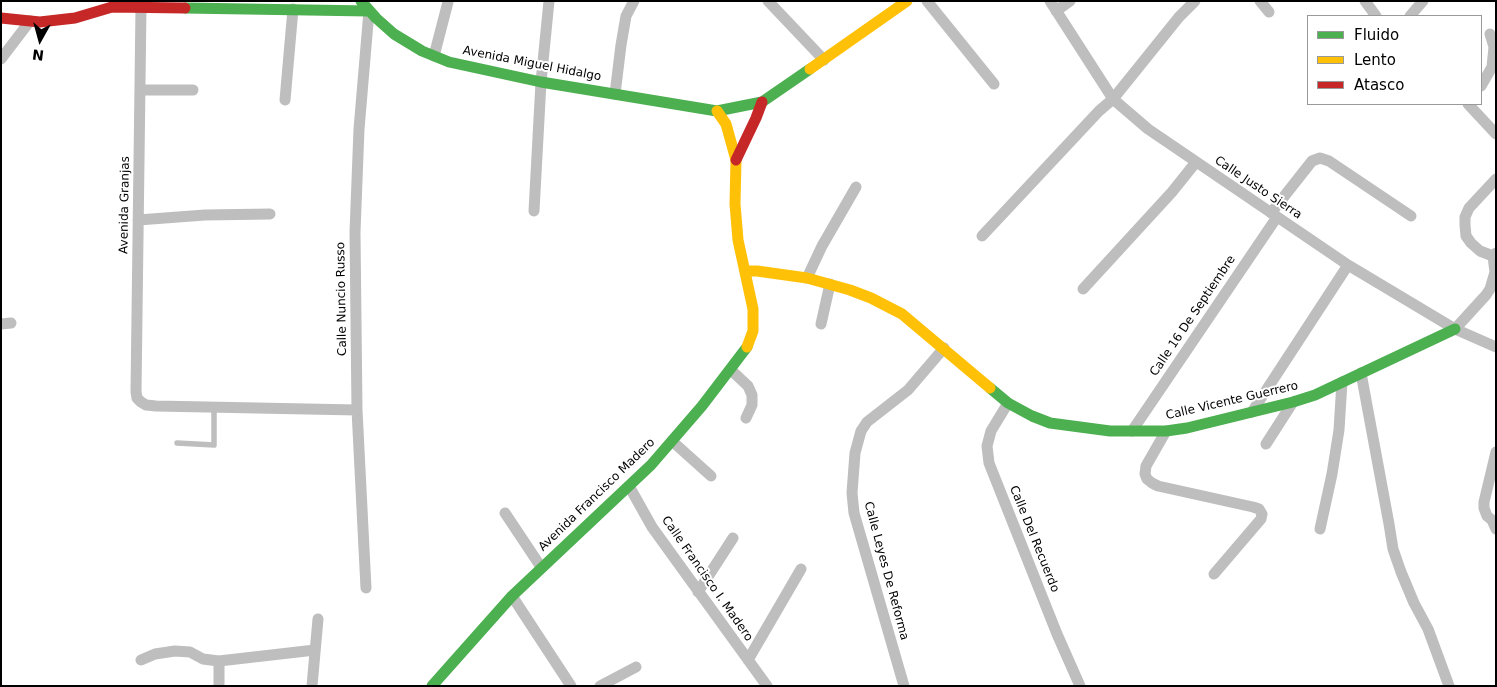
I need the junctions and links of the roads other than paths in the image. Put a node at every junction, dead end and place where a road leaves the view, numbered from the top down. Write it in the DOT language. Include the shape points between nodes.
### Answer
graph roads {
  1 [pos="362,1"];
  2 [pos="550,1"];
  3 [pos="634,1"];
  4 [pos="768,1"];
  5 [pos="907,1"];
  6 [pos="927,1"];
  7 [pos="1070,1"];
  8 [pos="1195,1"];
  9 [pos="1260,1"];
  10 [pos="1365,1"];
  11 [pos="1422,1"];
  12 [pos="448,2"];
  13 [pos="109,4"];
  14 [pos="1053,6"];
  15 [pos="141,7"];
  16 [pos="294,9"];
  17 [pos="369,11"];
  18 [pos="1268,12"];
  19 [pos="1375,15"];
  20 [pos="1411,15"];
  21 [pos="1,18"];
  22 [pos="30,21"];
  23 [pos="1490,34"];
  24 [pos="434,56"];
  25 [pos="1,58"];
  26 [pos="824,60"];
  27 [pos="541,82"];
  28 [pos="994,84"];
  29 [pos="1482,84"];
  30 [pos="140,90"];
  31 [pos="193,90"];
  32 [pos="615,94"];
  33 [pos="1113,99"];
  34 [pos="285,100"];
  35 [pos="762,102"];
  36 [pos="1469,105"];
  37 [pos="717,111"];
  38 [pos="1496,134"];
  39 [pos="736,160"];
  40 [pos="1196,162"];
  41 [pos="1496,179"];
  42 [pos="856,187"];
  43 [pos="534,211"];
  44 [pos="270,214"];
  45 [pos="1274,215"];
  46 [pos="1411,216"];
  47 [pos="138,220"];
  48 [pos="982,236"];
  49 [pos="1494,254"];
  50 [pos="1348,264"];
  51 [pos="745,271"];
  52 [pos="807,278"];
  53 [pos="830,284"];
  54 [pos="1083,289"];
  55 [pos="821,324"];
  56 [pos="1455,329"];
  57 [pos="1496,347"];
  58 [pos="944,348"];
  59 [pos="731,370"];
  60 [pos="1361,373"];
  61 [pos="1342,382"];
  62 [pos="1294,402"];
  63 [pos="1008,403"];
  64 [pos="214,407"];
  65 [pos="357,410"];
  66 [pos="1252,412"];
  67 [pos="746,418"];
  68 [pos="1132,430"];
  69 [pos="1166,431"];
  70 [pos="672,441"];
  71 [pos="177,443"];
  72 [pos="1266,444"];
  73 [pos="1496,452"];
  74 [pos="711,476"];
  75 [pos="629,486"];
  76 [pos="505,513"];
  77 [pos="1494,524"];
  78 [pos="1320,529"];
  79 [pos="733,538"];
  80 [pos="540,567"];
  81 [pos="801,569"];
  82 [pos="1214,574"];
  83 [pos="366,588"];
  84 [pos="698,592"];
  85 [pos="512,596"];
  86 [pos="318,619"];
  87 [pos="315,650"];
  88 [pos="141,660"];
  89 [pos="748,660"];
  90 [pos="219,661"];
  91 [pos="636,667"];
  92 [pos="219,686"];
  93 [pos="312,686"];
  94 [pos="432,686"];
  95 [pos="571,686"];
  96 [pos="600,686"];
  97 [pos="767,686"];
  98 [pos="904,686"];
  99 [pos="1080,686"];
  100 [pos="1449,686"];
  1 -- 17 [label="street, Avenida Miguel Hidalgo"];
  2 -- 27 [label="street"];
  3 -- 32 [label="street" via="626,16 620,45"];
  4 -- 26 [label="street"];
  5 -- 26 [label="street"];
  6 -- 28 [label="street"];
  7 -- 14 [label="street"];
  8 -- 33 [label="street"];
  9 -- 18 [label="street"];
  10 -- 19 [label="street"];
  11 -- 20 [label="street"];
  12 -- 24 [label="street"];
  13 -- 15 [label="street"];
  13 -- 22 [label="street" via="75,18"];
  14 -- 33 [label="street, Calle Justo Sierra"];
  15 -- 16 [label="street"];
  15 -- 30 [label="street, Avenida Granjas"];
  16 -- 17 [label="street"];
  16 -- 34 [label="street"];
  17 -- 24 [label="street, Avenida Miguel Hidalgo" via="394,34"];
  17 -- 65 [label="street, Calle Nuncio Russo" via="356,180"];
  21 -- 22 [label="street"];
  22 -- 25 [label="street"];
  23 -- 29 [label="street" via="1494,47 1492,68"];
  24 -- 27 [label="street, Avenida Miguel Hidalgo" via="458,65"];
  26 -- 35 [label="street"];
  27 -- 32 [label="street, Avenida Miguel Hidalgo"];
  27 -- 43 [label="street"];
  30 -- 31 [label="street"];
  30 -- 47 [label="street, Avenida Granjas"];
  32 -- 37 [label="street, Avenida Miguel Hidalgo"];
  33 -- 40 [label="street, Calle Justo Sierra" via="1148,129"];
  33 -- 48 [label="street"];
  35 -- 37 [label="street"];
  35 -- 39 [label="street, Avenida Francisco Madero"];
  36 -- 38 [label="street"];
  37 -- 39 [label="street, Avenida Francisco Madero" via="726,124"];
  39 -- 51 [label="street, Avenida Francisco Madero" via="735,204"];
  40 -- 45 [label="street, Calle Justo Sierra"];
  40 -- 54 [label="street"];
  41 -- 49 [label="street" via="1469,208 1465,217 1466,236 1471,243 1480,251"];
  42 -- 52 [label="street"];
  44 -- 47 [label="street"];
  45 -- 46 [label="street, Calle 16 De Septiembre" via="1312,161 1320,158"];
  45 -- 50 [label="street, Calle Justo Sierra"];
  45 -- 68 [label="street, Calle 16 De Septiembre"];
  47 -- 64 [label="street, Avenida Granjas" via="136,392 140,402 156,406"];
  49 -- 56 [label="street" via="1495,272 1490,289"];
  50 -- 56 [label="street, Calle Justo Sierra"];
  50 -- 66 [label="street"];
  51 -- 52 [label="street, Calle Vicente Guerrero"];
  51 -- 59 [label="street, Avenida Francisco Madero" via="753,309 753,331 746,350"];
  52 -- 53 [label="street, Calle Vicente Guerrero"];
  53 -- 55 [label="street"];
  53 -- 58 [label="street, Calle Vicente Guerrero" via="895,310"];
  56 -- 57 [label="street, Calle Justo Sierra"];
  56 -- 60 [label="street, Calle Vicente Guerrero"];
  58 -- 63 [label="street, Calle Vicente Guerrero"];
  58 -- 98 [label="street, Calle Leyes De Reforma" via="908,390 867,422 855,453 854,512"];
  59 -- 67 [label="street" via="748,386 752,395 752,405"];
  59 -- 70 [label="street, Avenida Francisco Madero"];
  60 -- 61 [label="street, Calle Vicente Guerrero"];
  60 -- 100 [label="street" via="1393,549"];
  61 -- 62 [label="street, Calle Vicente Guerrero"];
  61 -- 78 [label="street" via="1334,465"];
  62 -- 66 [label="street, Calle Vicente Guerrero"];
  62 -- 72 [label="street"];
  63 -- 68 [label="street, Calle Vicente Guerrero" via="1050,423 1088,429"];
  63 -- 99 [label="street, Calle Del Recuerdo" via="991,431 987,446 989,463"];
  64 -- 65 [label="street"];
  64 -- 71 [label="lane" via="214,444"];
  65 -- 83 [label="street, Calle Nuncio Russo"];
  66 -- 69 [label="street, Calle Vicente Guerrero"];
  68 -- 69 [label="street, Calle Vicente Guerrero"];
  69 -- 82 [label="street" via="1146,466 1147,479 1158,486 1253,507 1262,514 1261,520"];
  70 -- 74 [label="street"];
  70 -- 75 [label="street, Avenida Francisco Madero"];
  73 -- 77 [label="street" via="1484,502 1487,516"];
  75 -- 80 [label="street, Avenida Francisco Madero"];
  75 -- 84 [label="street, Calle Francisco I. Madero" via="652,526"];
  76 -- 80 [label="street"];
  79 -- 84 [label="street"];
  80 -- 85 [label="street, Avenida Francisco Madero"];
  81 -- 89 [label="street"];
  84 -- 89 [label="street, Calle Francisco I. Madero"];
  85 -- 94 [label="street, Avenida Francisco Madero"];
  85 -- 95 [label="street"];
  86 -- 87 [label="street"];
  87 -- 90 [label="street"];
  87 -- 93 [label="street"];
  88 -- 90 [label="street" via="176,651"];
  89 -- 97 [label="street, Calle Francisco I. Madero"];
  90 -- 92 [label="street"];
  91 -- 96 [label="street"];
}
